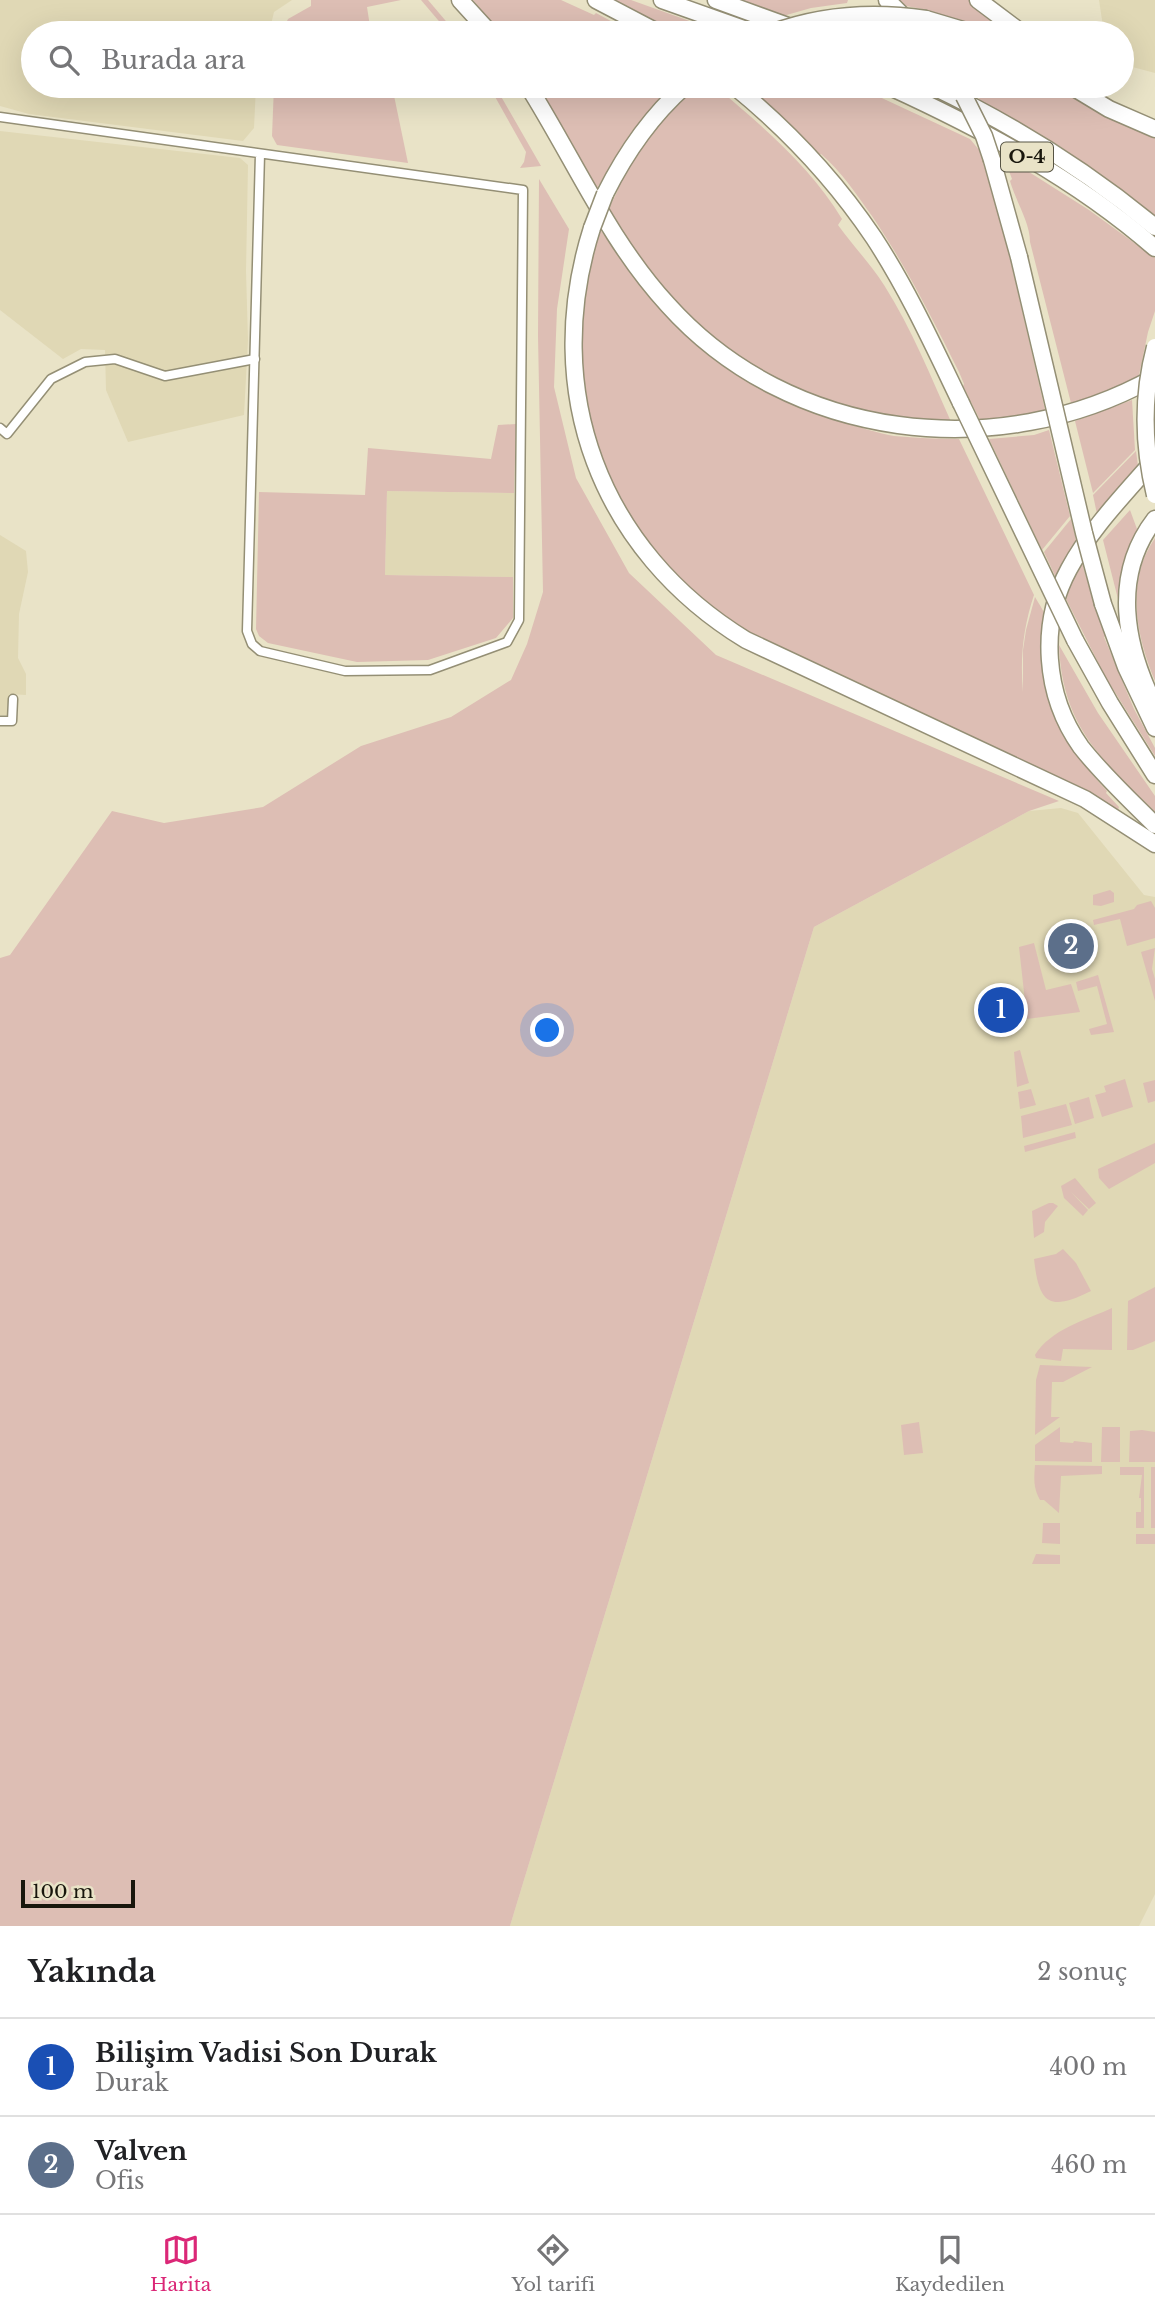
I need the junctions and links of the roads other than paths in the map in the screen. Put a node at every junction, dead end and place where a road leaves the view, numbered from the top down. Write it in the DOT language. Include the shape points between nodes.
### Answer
graph roads {
  1 [pos="460,0"];
  2 [pos="596,0"];
  3 [pos="662,0"];
  4 [pos="716,0"];
  5 [pos="887,0"];
  6 [pos="978,0"];
  7 [pos="479,21"];
  8 [pos="636,21"];
  9 [pos="721,21"];
  10 [pos="774,21"];
  11 [pos="816,21"];
  12 [pos="903,21"];
  13 [pos="916,21"];
  14 [pos="1006,21"];
  15 [pos="535,98"];
  16 [pos="674,98"];
  17 [pos="748,98"];
  18 [pos="915,98"];
  19 [pos="955,98"];
  20 [pos="965,98"];
  21 [pos="1091,98"];
  22 [pos="1110,98"];
  23 [pos="0,117"];
  24 [pos="1155,120"];
  25 [pos="1155,129"];
  26 [pos="260,154"];
  27 [pos="1155,227"];
  28 [pos="1155,248"];
  29 [pos="1155,347"];
  30 [pos="255,359"];
  31 [pos="1155,377"];
  32 [pos="0,428"];
  33 [pos="1155,459"];
  34 [pos="1155,495"];
  35 [pos="1155,519"];
  36 [pos="13,699"];
  37 [pos="1155,705"];
  38 [pos="0,721"];
  39 [pos="1155,729"];
  40 [pos="1155,775"];
  41 [pos="1155,825"];
  42 [pos="1155,844"];
  1 -- 7 [label="highway"];
  2 -- 8 [label="highway"];
  3 -- 9 [label="highway"];
  4 -- 10 [label="highway"];
  5 -- 13 [label="highway"];
  6 -- 14 [label="highway"];
  11 -- 12 [label="highway, bridge" via="880,15"];
  15 -- 31 [label="highway" via="649,284 703,340 791,395 880,424 981,429 1065,415 1106,402"];
  16 -- 42 [label="highway, bridge" via="640,136 605,194 580,269 574,313 573,369 582,421 602,481 627,528 656,567 727,628 1103,809"];
  17 -- 40 [label="highway, bridge" via="816,162 867,228 911,300 1075,640"];
  18 -- 28 [label="highway, O-4" via="1038,164"];
  19 -- 27 [label="highway, O-4" via="1032,139"];
  20 -- 39 [label="highway, bridge" via="984,136 1019,257 1104,604"];
  21 -- 25 [label="highway"];
  22 -- 24 [label="highway"];
  23 -- 26 [label="street"];
  26 -- 30 [label="street"];
  26 -- 30 [label="street" via="523,190 519,620 507,642 430,670 372,671 345,671 260,651 252,644 247,631"];
  29 -- 34 [label="highway, bridge" via="1145,422"];
  30 -- 32 [label="street" via="165,376 115,359 85,362 51,379 7,434"];
  33 -- 41 [label="highway" via="1093,531 1069,567 1054,605 1049,643 1056,694 1079,744"];
  35 -- 37 [label="highway" via="1131,565 1126,606 1133,653"];
  36 -- 38 [label="street" via="12,721"];
}
